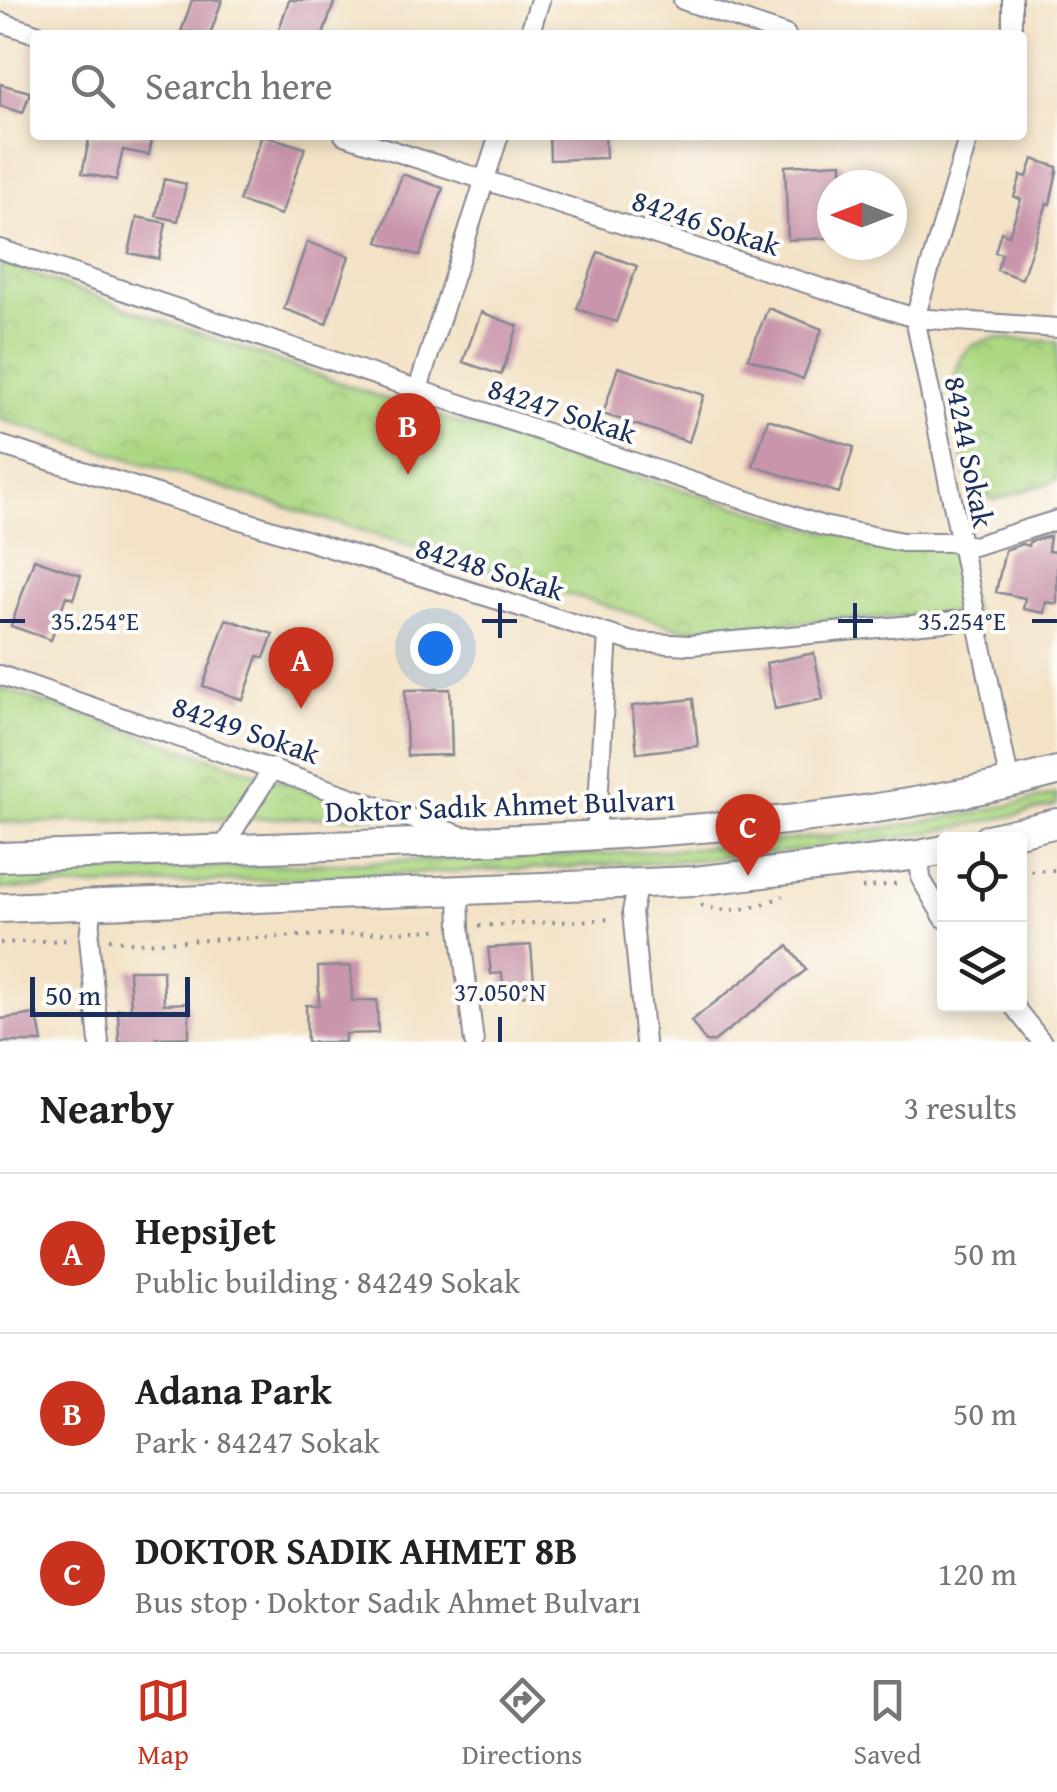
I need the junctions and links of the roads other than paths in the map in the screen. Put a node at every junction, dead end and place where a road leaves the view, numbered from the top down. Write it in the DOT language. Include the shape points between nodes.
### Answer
graph roads {
  1 [pos="540,0"];
  2 [pos="683,0"];
  3 [pos="1012,0"];
  4 [pos="0,22"];
  5 [pos="531,30"];
  6 [pos="771,30"];
  7 [pos="1012,30"];
  8 [pos="30,32"];
  9 [pos="359,140"];
  10 [pos="498,140"];
  11 [pos="968,140"];
  12 [pos="486,181"];
  13 [pos="0,250"];
  14 [pos="915,318"];
  15 [pos="1057,328"];
  16 [pos="418,392"];
  17 [pos="0,446"];
  18 [pos="1057,520"];
  19 [pos="960,543"];
  20 [pos="978,619"];
  21 [pos="608,634"];
  22 [pos="0,675"];
  23 [pos="272,768"];
  24 [pos="1057,771"];
  25 [pos="1010,784"];
  26 [pos="1057,824"];
  27 [pos="1022,832"];
  28 [pos="596,836"];
  29 [pos="473,840"];
  30 [pos="221,850"];
  31 [pos="932,852"];
  32 [pos="0,858"];
  33 [pos="638,882"];
  34 [pos="459,889"];
  35 [pos="92,904"];
  36 [pos="937,906"];
  37 [pos="0,908"];
  38 [pos="1018,1012"];
  39 [pos="99,1042"];
  40 [pos="474,1042"];
  41 [pos="645,1042"];
  42 [pos="1042,1042"];
  1 -- 5 [label="street"];
  2 -- 6 [label="street"];
  3 -- 7 [label="street"];
  4 -- 8 [label="street"];
  9 -- 12 [label="street, 84246 Sokak"];
  10 -- 12 [label="street"];
  11 -- 14 [label="street, 84244 Sokak"];
  12 -- 14 [label="street, 84246 Sokak"];
  12 -- 16 [label="street"];
  13 -- 16 [label="street, 84247 Sokak"];
  14 -- 15 [label="street, 84246 Sokak"];
  14 -- 19 [label="street, 84244 Sokak"];
  16 -- 19 [label="street, 84247 Sokak" via="823,526 902,542"];
  17 -- 21 [label="street, 84248 Sokak"];
  18 -- 19 [label="street, 84247 Sokak" via="974,546"];
  19 -- 20 [label="street, 84244 Sokak"];
  20 -- 21 [label="street, 84248 Sokak" via="690,645"];
  20 -- 25 [label="street, 84244 Sokak"];
  21 -- 28 [label="street"];
  22 -- 23 [label="street, 84249 Sokak"];
  23 -- 29 [label="street, 84249 Sokak"];
  23 -- 30 [label="street"];
  24 -- 25 [label="main road, Doktor Sadık Ahmet Bulvarı"];
  25 -- 28 [label="main road, Doktor Sadık Ahmet Bulvarı" via="715,829"];
  26 -- 27 [label="main road"];
  28 -- 29 [label="main road, Doktor Sadık Ahmet Bulvarı"];
  29 -- 30 [label="main road, Doktor Sadık Ahmet Bulvarı"];
  30 -- 32 [label="main road, Doktor Sadık Ahmet Bulvarı"];
  31 -- 33 [label="main road" via="748,876"];
  31 -- 36 [label="street" via="922,879"];
  33 -- 34 [label="main road"];
  33 -- 41 [label="street" via="632,912"];
  34 -- 35 [label="main road"];
  34 -- 40 [label="street"];
  35 -- 37 [label="main road"];
  35 -- 39 [label="street"];
  38 -- 42 [label="street"];
}
